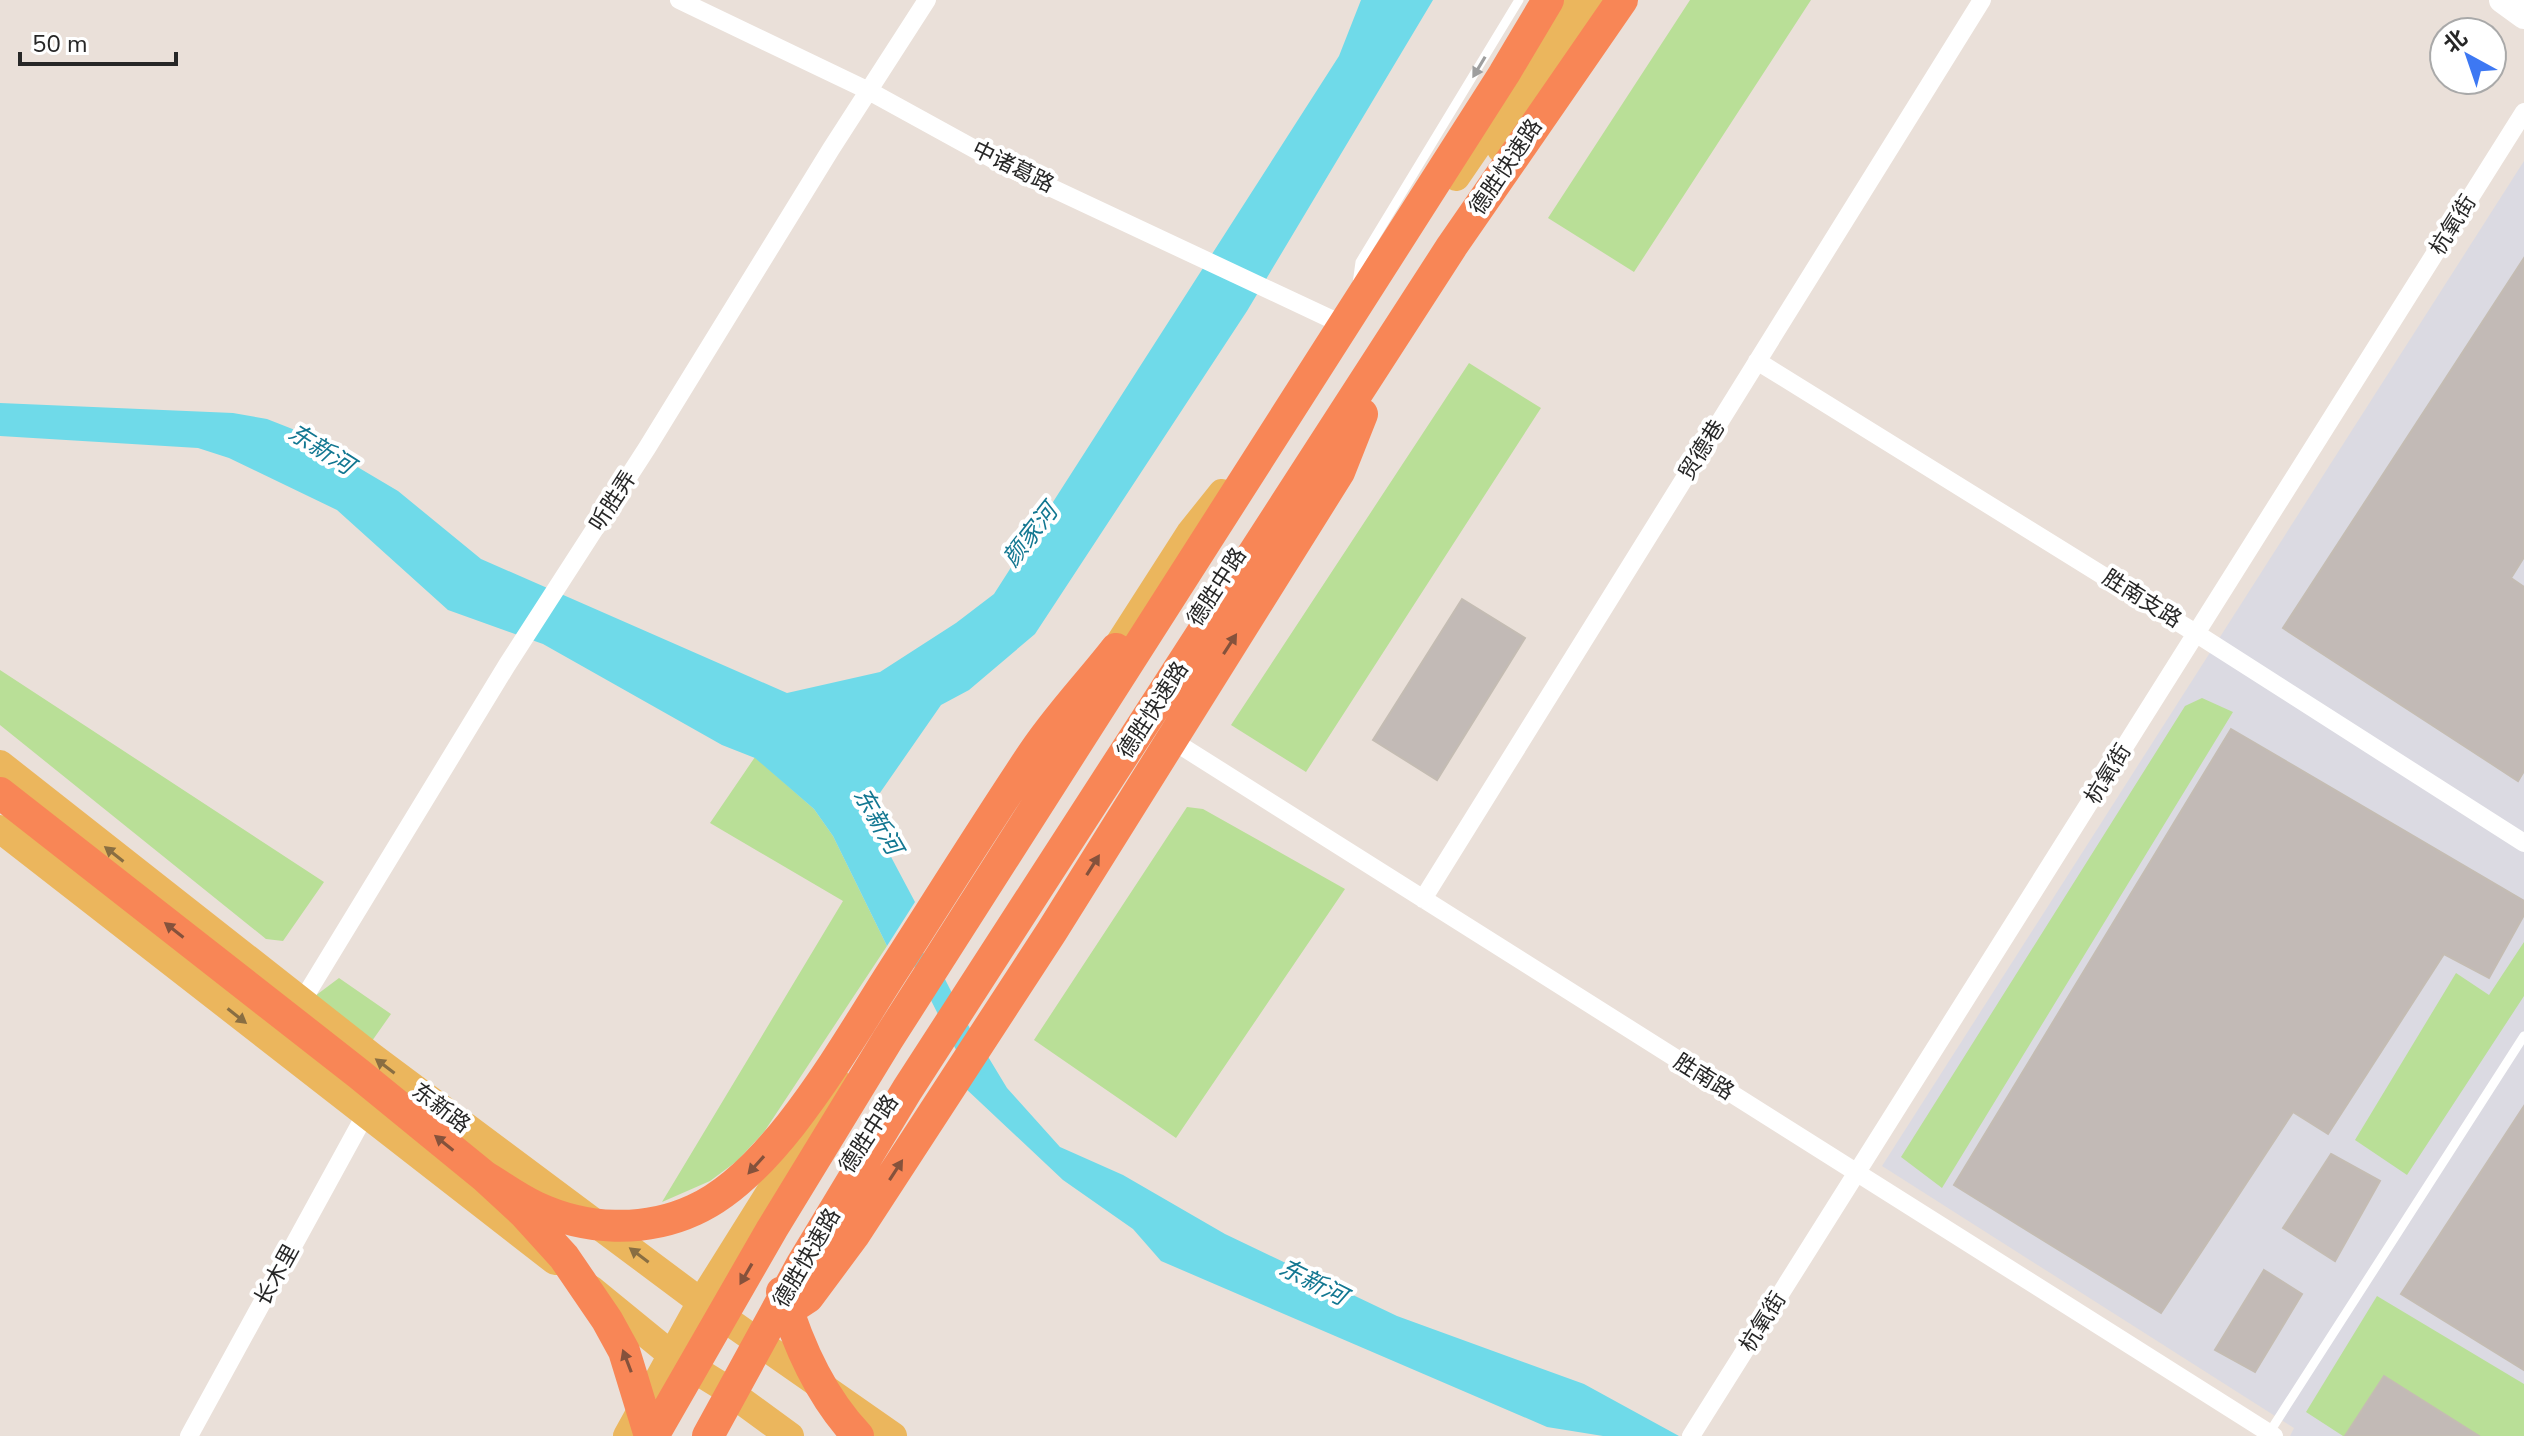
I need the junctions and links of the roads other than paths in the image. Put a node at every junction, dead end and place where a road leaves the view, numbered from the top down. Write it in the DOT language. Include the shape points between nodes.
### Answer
graph roads {
  1 [pos="679,0"];
  2 [pos="927,0"];
  3 [pos="1519,0"];
  4 [pos="1548,0"];
  5 [pos="1571,0"];
  6 [pos="1598,0"];
  7 [pos="1622,0"];
  8 [pos="1982,0"];
  9 [pos="2502,0"];
  10 [pos="2524,16"];
  11 [pos="869,91"];
  12 [pos="2524,112"];
  13 [pos="1350,328"];
  14 [pos="1388,348"];
  15 [pos="1757,361"];
  16 [pos="1219,521"];
  17 [pos="2197,634"];
  18 [pos="1135,717"];
  19 [pos="0,764"];
  20 [pos="0,793"];
  21 [pos="0,829"];
  22 [pos="2524,843"];
  23 [pos="1423,899"];
  24 [pos="301,1003"];
  25 [pos="2524,1036"];
  26 [pos="836,1059"];
  27 [pos="365,1115"];
  28 [pos="1856,1173"];
  29 [pos="484,1176"];
  30 [pos="701,1302"];
  31 [pos="749,1334"];
  32 [pos="673,1356"];
  33 [pos="720,1385"];
  34 [pos="2271,1434"];
  35 [pos="189,1436"];
  36 [pos="627,1436"];
  37 [pos="651,1436"];
  38 [pos="691,1436"];
  39 [pos="708,1436"];
  40 [pos="790,1436"];
  41 [pos="858,1436"];
  42 [pos="893,1436"];
  43 [pos="1691,1436"];
  1 -- 11 [label="street, 中诸葛路"];
  2 -- 11 [label="street, 听胜弄"];
  3 -- 13 [label="lane, one-way" via="1360,262"];
  4 -- 16 [label="highway, 德胜快速路"];
  5 -- 13 [label="main road" via="1519,85"];
  6 -- 18 [label="main road, 德胜中路"];
  7 -- 14 [label="highway, 德胜快速路"];
  8 -- 15 [label="street, 贸德巷"];
  9 -- 10 [label="main road"];
  11 -- 13 [label="street, 中诸葛路" via="1009,168"];
  11 -- 24 [label="street, 听胜弄"];
  12 -- 17 [label="street, 杭氧街"];
  13 -- 30 [label="main road" via="1190,533"];
  31 -- 14 [label="highway, one-way" via="808,1297 1052,931 1339,472"];
  14 -- 39 [label="highway, 德胜快速路" via="907,1090 802,1264"];
  15 -- 17 [label="street, 胜南支路"];
  15 -- 23 [label="street, 贸德巷"];
  16 -- 26 [label="highway" via="1032,754"];
  16 -- 37 [label="highway, 德胜快速路, one-way" via="888,1039"];
  17 -- 22 [label="street, 胜南支路"];
  17 -- 28 [label="street, 杭氧街"];
  18 -- 23 [label="street, 胜南路"];
  18 -- 31 [label="main road, 德胜中路" via="816,1216"];
  24 -- 19 [label="main road, 东新路, one-way"];
  29 -- 20 [label="highway, one-way"];
  21 -- 27 [label="main road, one-way"];
  23 -- 28 [label="street, 胜南路"];
  30 -- 24 [label="main road, 东新路, one-way"];
  25 -- 34 [label="lane"];
  26 -- 29 [label="highway, one-way" via="749,1174 694,1210 656,1223 582,1223 532,1206"];
  26 -- 41 [label="highway" via="792,1178 778,1241 780,1285 807,1357"];
  27 -- 32 [label="main road"];
  27 -- 35 [label="street, 长木里"];
  28 -- 34 [label="street, 胜南路"];
  28 -- 43 [label="street, 杭氧街"];
  37 -- 29 [label="highway, one-way" via="624,1351 607,1320 564,1257"];
  30 -- 31 [label="main road, 东新路"];
  30 -- 32 [label="main road"];
  31 -- 33 [label="main road, 德胜中路"];
  31 -- 42 [label="main road, 东新路"];
  32 -- 33 [label="main road"];
  32 -- 36 [label="main road"];
  33 -- 38 [label="main road, 德胜中路"];
  33 -- 40 [label="main road"];
}
